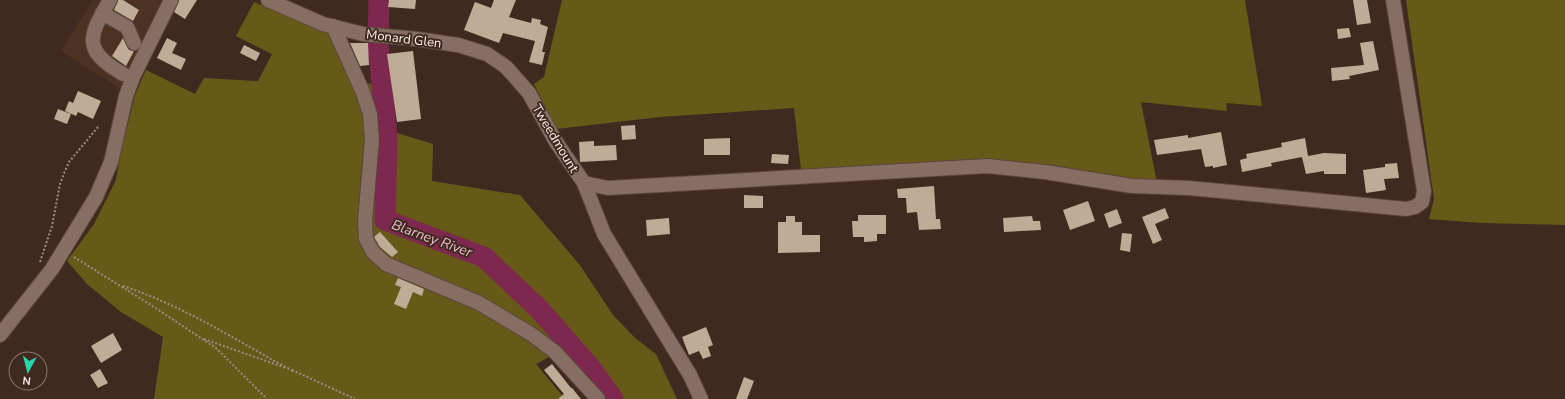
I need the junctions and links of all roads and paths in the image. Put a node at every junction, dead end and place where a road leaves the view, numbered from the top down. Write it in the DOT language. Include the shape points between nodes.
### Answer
graph roads {
  1 [pos="110,0"];
  2 [pos="171,0"];
  3 [pos="268,0"];
  4 [pos="1393,0"];
  5 [pos="102,13"];
  6 [pos="333,26"];
  7 [pos="134,42"];
  8 [pos="123,74"];
  9 [pos="528,93"];
  10 [pos="98,127"];
  11 [pos="584,183"];
  12 [pos="62,251"];
  13 [pos="40,263"];
  14 [pos="120,286"];
  15 [pos="0,335"];
  16 [pos="200,337"];
  17 [pos="293,371"];
  18 [pos="267,399"];
  19 [pos="355,399"];
  20 [pos="598,399"];
  21 [pos="701,399"];
  1 -- 5 [label="street"];
  2 -- 12 [label="street" via="126,96 106,178"];
  3 -- 6 [label="street, Monard Glen"];
  4 -- 11 [label="street" via="1424,191 1422,202 1415,207 1406,209 1190,188 1132,186 987,166 608,188"];
  5 -- 7 [label="street" via="126,27"];
  5 -- 8 [label="street" via="93,32 94,48 106,64"];
  6 -- 9 [label="street, Monard Glen" via="364,34 445,42 481,51 506,66"];
  6 -- 20 [label="street" via="370,114 372,140 365,221 366,239 373,252 386,264 479,304 531,334 555,352"];
  9 -- 11 [label="street, Tweedmount" via="556,142"];
  10 -- 13 [label="path" via="69,162 65,171"];
  11 -- 21 [label="street, Tweedmount" via="604,234 690,374"];
  12 -- 14 [label="path"];
  12 -- 15 [label="street" via="52,269"];
  14 -- 16 [label="path"];
  14 -- 17 [label="path" via="150,295 194,315"];
  16 -- 17 [label="path"];
  16 -- 18 [label="path" via="216,348"];
  17 -- 19 [label="path"];
}
